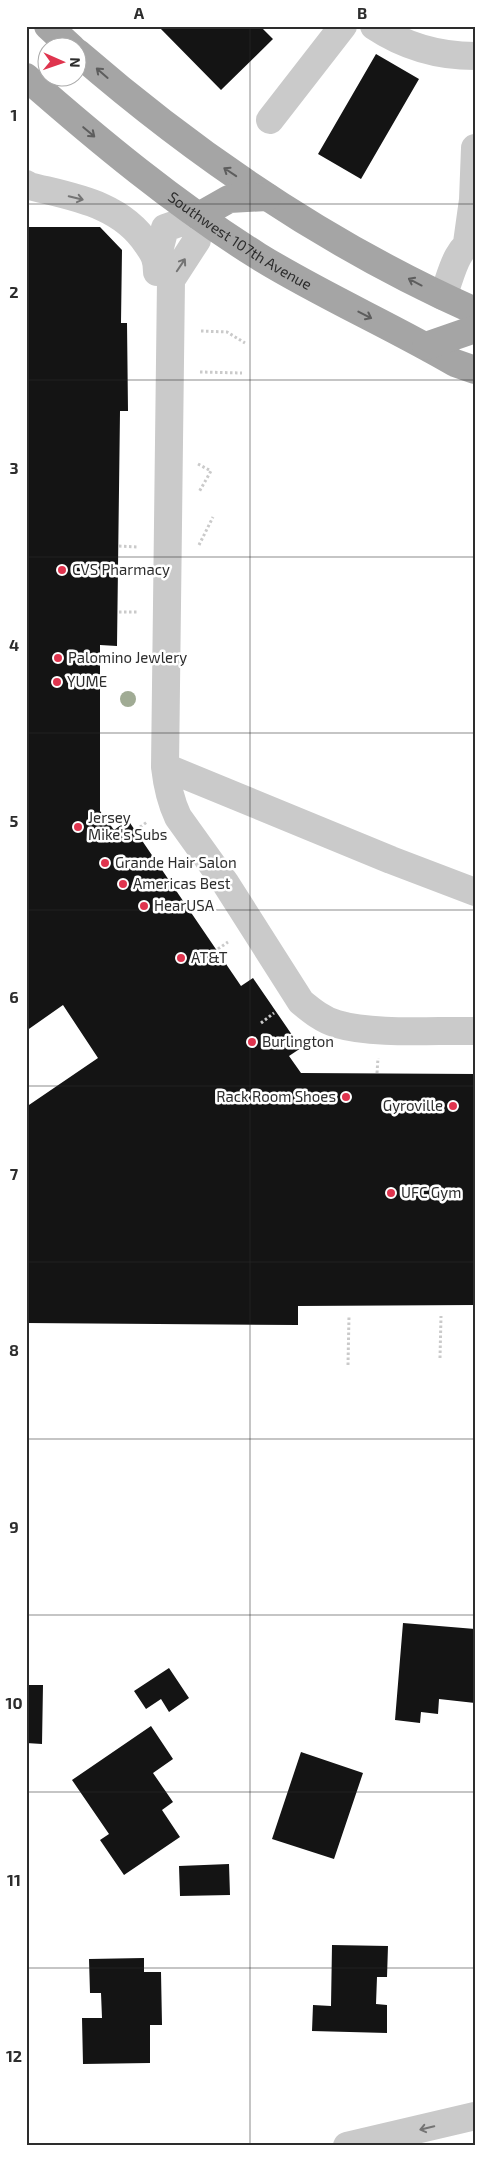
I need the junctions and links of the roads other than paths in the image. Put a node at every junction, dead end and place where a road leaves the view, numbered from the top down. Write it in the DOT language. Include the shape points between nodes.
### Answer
graph roads {
  1 [pos="48,26"];
  2 [pos="343,26"];
  3 [pos="374,26"];
  4 [pos="61,38"];
  5 [pos="475,56"];
  6 [pos="88,61"];
  7 [pos="26,77"];
  8 [pos="270,120"];
  9 [pos="475,148"];
  10 [pos="27,185"];
  11 [pos="267,197"];
  12 [pos="199,216"];
  13 [pos="471,241"];
  14 [pos="157,259"];
  15 [pos="443,296"];
  16 [pos="475,310"];
  17 [pos="170,328"];
  18 [pos="475,329"];
  19 [pos="426,346"];
  20 [pos="475,370"];
  21 [pos="165,767"];
  22 [pos="475,892"];
  23 [pos="475,1031"];
  24 [pos="475,2116"];
  25 [pos="347,2146"];
  1 -- 4 [label="main road"];
  2 -- 8 [label="street"];
  3 -- 5 [label="street" via="436,53"];
  11 -- 6 [label="main road, one-way" via="170,130"];
  7 -- 12 [label="main road, Southwest 107th Avenue, one-way" via="89,132"];
  9 -- 13 [label="street"];
  10 -- 14 [label="street, one-way" via="112,210 142,236"];
  11 -- 12 [label="main road" via="229,199"];
  15 -- 11 [label="main road, one-way" via="338,241"];
  12 -- 14 [label="street" via="165,228"];
  17 -- 12 [label="street, one-way" via="171,280 197,240"];
  12 -- 19 [label="main road, Southwest 107th Avenue, one-way" via="258,256"];
  13 -- 15 [label="street" via="460,251"];
  14 -- 17 [label="street" via="157,297"];
  15 -- 16 [label="main road"];
  17 -- 21 [label="street"];
  18 -- 19 [label="main road"];
  19 -- 20 [label="main road, Southwest 107th Avenue" via="455,363"];
  21 -- 22 [label="street"];
  21 -- 23 [label="street" via="167,787 178,817 226,884 301,1002 336,1024 360,1029"];
  24 -- 25 [label="street, one-way"];
}
